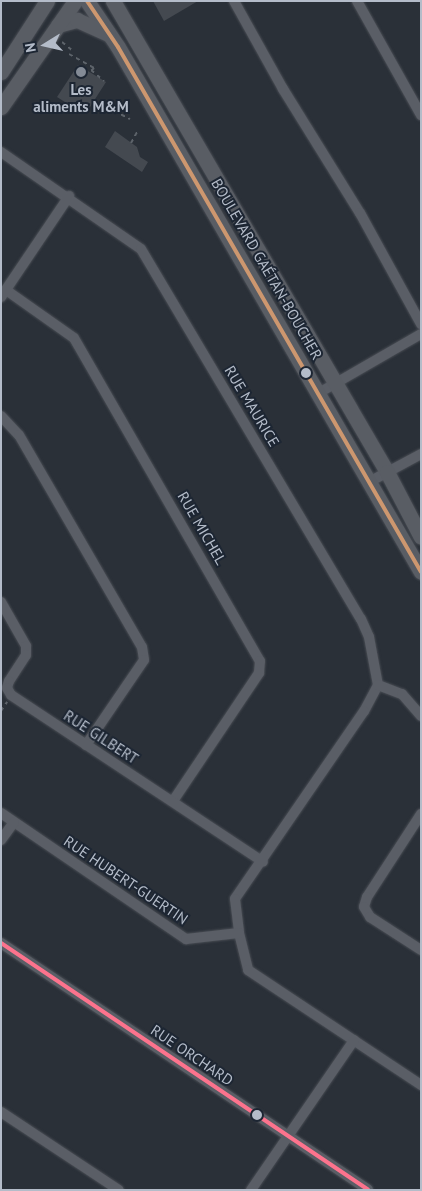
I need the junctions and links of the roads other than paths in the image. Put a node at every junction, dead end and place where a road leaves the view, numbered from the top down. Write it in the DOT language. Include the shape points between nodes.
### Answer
graph roads {
  1 [pos="47,1"];
  2 [pos="75,1"];
  3 [pos="87,1"];
  4 [pos="112,1"];
  5 [pos="234,1"];
  6 [pos="357,1"];
  7 [pos="58,25"];
  8 [pos="109,34"];
  9 [pos="1,72"];
  10 [pos="1,107"];
  11 [pos="421,115"];
  12 [pos="1,152"];
  13 [pos="204,159"];
  14 [pos="188,169"];
  15 [pos="68,196"];
  16 [pos="3,294"];
  17 [pos="421,324"];
  18 [pos="421,334"];
  19 [pos="334,384"];
  20 [pos="317,394"];
  21 [pos="1,416"];
  22 [pos="421,454"];
  23 [pos="387,472"];
  24 [pos="368,482"];
  25 [pos="421,537"];
  26 [pos="421,572"];
  27 [pos="1,602"];
  28 [pos="378,684"];
  29 [pos="421,716"];
  30 [pos="86,744"];
  31 [pos="173,801"];
  32 [pos="1,814"];
  33 [pos="421,814"];
  34 [pos="14,822"];
  35 [pos="1,840"];
  36 [pos="263,862"];
  37 [pos="239,933"];
  38 [pos="1,943"];
  39 [pos="421,950"];
  40 [pos="354,1040"];
  41 [pos="421,1085"];
  42 [pos="1,1112"];
  43 [pos="286,1137"];
  44 [pos="119,1190"];
  45 [pos="251,1190"];
  46 [pos="368,1190"];
  1 -- 9 [label="main road"];
  2 -- 7 [label="main road"];
  3 -- 8 [label="main road, BOULEVARD GAÉTAN-BOUCHER"];
  4 -- 13 [label="main road, BOULEVARD GAÉTAN-BOUCHER"];
  5 -- 17 [label="street" via="283,89 360,213"];
  6 -- 11 [label="street"];
  7 -- 8 [label="main road" via="77,20"];
  7 -- 10 [label="main road"];
  8 -- 14 [label="main road, BOULEVARD GAÉTAN-BOUCHER"];
  12 -- 15 [label="street, RUE MAURICE"];
  13 -- 14 [label="main road"];
  13 -- 19 [label="main road, BOULEVARD GAÉTAN-BOUCHER"];
  14 -- 20 [label="main road, BOULEVARD GAÉTAN-BOUCHER"];
  15 -- 16 [label="street"];
  15 -- 28 [label="street, RUE MAURICE" via="141,250 361,619 369,637"];
  16 -- 31 [label="street, RUE MICHEL" via="74,338 260,661 259,673"];
  18 -- 19 [label="street"];
  19 -- 20 [label="street"];
  19 -- 23 [label="main road, BOULEVARD GAÉTAN-BOUCHER"];
  20 -- 24 [label="main road, BOULEVARD GAÉTAN-BOUCHER"];
  21 -- 30 [label="street" via="19,435 142,646 144,660"];
  22 -- 23 [label="street"];
  23 -- 24 [label="street"];
  23 -- 25 [label="main road, BOULEVARD GAÉTAN-BOUCHER"];
  24 -- 26 [label="main road, BOULEVARD GAÉTAN-BOUCHER"];
  27 -- 30 [label="street, RUE GILBERT" via="26,646 26,656 9,681 7,688 11,695"];
  28 -- 29 [label="street" via="402,694"];
  28 -- 36 [label="street" via="364,711"];
  30 -- 31 [label="street, RUE GILBERT"];
  31 -- 36 [label="street, RUE GILBERT"];
  32 -- 34 [label="street, RUE HUBERT-GUERTIN"];
  33 -- 39 [label="street" via="367,897 364,907 370,917"];
  34 -- 35 [label="street"];
  34 -- 37 [label="street, RUE HUBERT-GUERTIN" via="186,939"];
  36 -- 37 [label="street" via="235,899"];
  37 -- 40 [label="street" via="248,970"];
  38 -- 43 [label="street, RUE ORCHARD"];
  40 -- 41 [label="street"];
  40 -- 43 [label="street"];
  42 -- 44 [label="street"];
  43 -- 45 [label="street"];
  43 -- 46 [label="street, RUE ORCHARD"];
}
